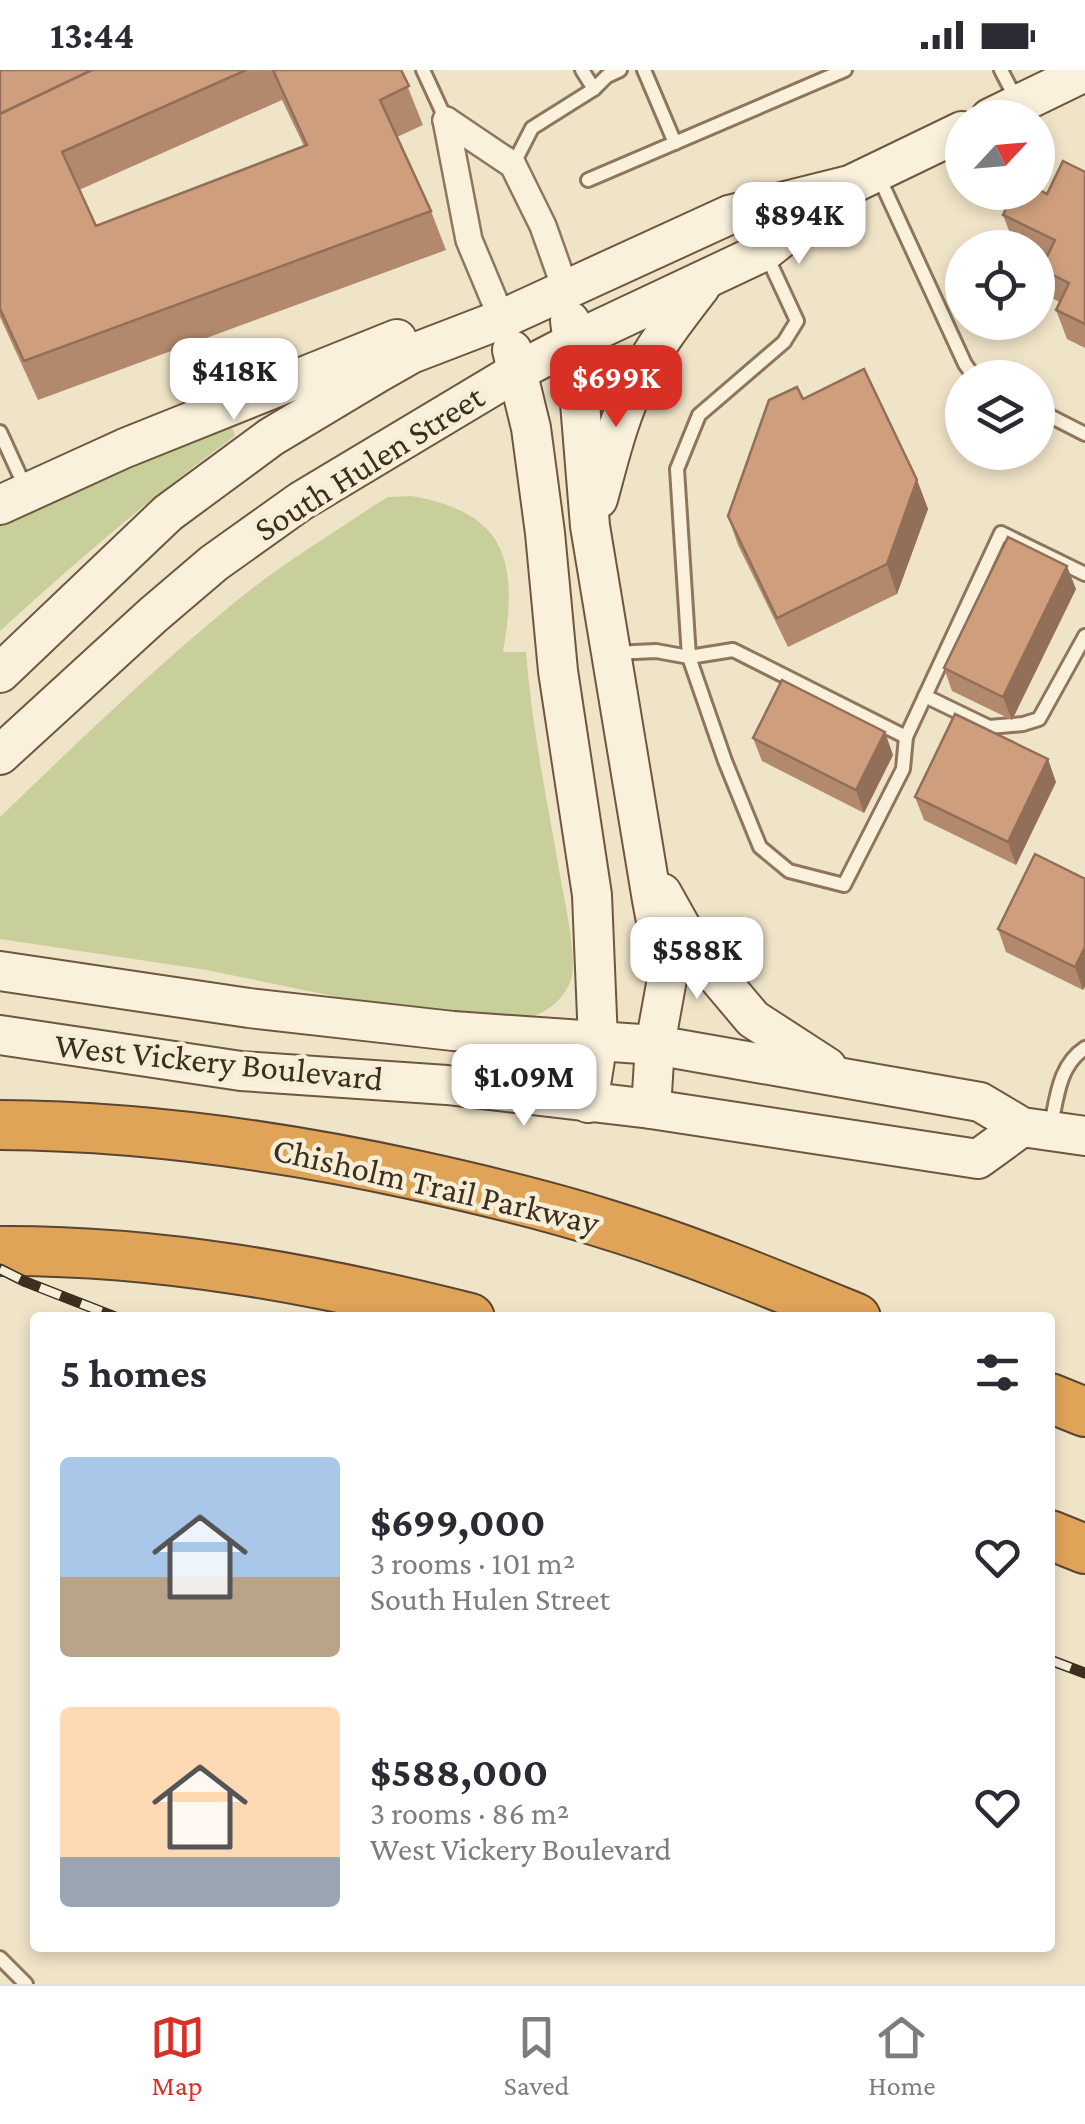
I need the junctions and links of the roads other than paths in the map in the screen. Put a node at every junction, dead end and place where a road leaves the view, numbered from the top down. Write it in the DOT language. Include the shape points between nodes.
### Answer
graph roads {
  1 [pos="423,70"];
  2 [pos="582,70"];
  3 [pos="620,70"];
  4 [pos="644,70"];
  5 [pos="800,70"];
  6 [pos="845,70"];
  7 [pos="1001,70"];
  8 [pos="1085,72"];
  9 [pos="806,86"];
  10 [pos="594,89"];
  11 [pos="1003,100"];
  12 [pos="1027,100"];
  13 [pos="446,120"];
  14 [pos="945,139"];
  15 [pos="674,143"];
  16 [pos="513,165"];
  17 [pos="864,179"];
  18 [pos="588,180"];
  19 [pos="765,252"];
  20 [pos="705,280"];
  21 [pos="565,288"];
  22 [pos="502,318"];
  23 [pos="574,342"];
  24 [pos="963,360"];
  25 [pos="518,371"];
  26 [pos="1055,419"];
  27 [pos="0,432"];
  28 [pos="1085,434"];
  29 [pos="14,498"];
  30 [pos="590,526"];
  31 [pos="1085,574"];
  32 [pos="1085,636"];
  33 [pos="611,653"];
  34 [pos="689,657"];
  35 [pos="0,673"];
  36 [pos="925,696"];
  37 [pos="906,737"];
  38 [pos="0,756"];
  39 [pos="647,870"];
  40 [pos="0,971"];
  41 [pos="0,1035"];
  42 [pos="598,1041"];
  43 [pos="654,1045"];
  44 [pos="1085,1048"];
  45 [pos="842,1076"];
  46 [pos="588,1103"];
  47 [pos="651,1110"];
  48 [pos="0,1125"];
  49 [pos="1052,1132"];
  50 [pos="0,1250"];
  51 [pos="447,1312"];
  52 [pos="841,1312"];
  53 [pos="1055,1400"];
  54 [pos="1085,1412"];
  55 [pos="1055,1537"];
  56 [pos="1085,1549"];
  57 [pos="0,1958"];
  58 [pos="26,1984"];
  1 -- 13 [label="lane"];
  2 -- 10 [label="lane"];
  3 -- 10 [label="lane"];
  4 -- 15 [label="lane"];
  5 -- 9 [label="lane"];
  6 -- 9 [label="lane"];
  7 -- 11 [label="lane"];
  8 -- 12 [label="main road"];
  9 -- 15 [label="lane"];
  10 -- 16 [label="lane" via="532,128"];
  13 -- 16 [label="street"];
  13 -- 22 [label="street" via="470,240"];
  14 -- 17 [label="main road"];
  15 -- 18 [label="lane"];
  16 -- 21 [label="street"];
  17 -- 19 [label="main road, South Hulen Street"];
  17 -- 21 [label="main road, South Hulen Street" via="730,215"];
  17 -- 24 [label="lane"];
  19 -- 20 [label="main road, South Hulen Street"];
  19 -- 34 [label="lane" via="797,320 784,342 699,415 677,468"];
  20 -- 23 [label="main road, South Hulen Street"];
  20 -- 30 [label="main road" via="636,382"];
  21 -- 22 [label="main road, South Hulen Street"];
  21 -- 23 [label="main road"];
  22 -- 25 [label="main road"];
  22 -- 29 [label="main road" via="410,334"];
  22 -- 35 [label="main road, South Hulen Street" via="411,354 271,437 168,513"];
  23 -- 25 [label="main road, South Hulen Street"];
  23 -- 30 [label="main road"];
  25 -- 38 [label="main road, South Hulen Street" via="244,541"];
  25 -- 42 [label="main road" via="592,895"];
  26 -- 28 [label="lane"];
  27 -- 29 [label="lane"];
  30 -- 33 [label="main road"];
  31 -- 36 [label="lane" via="1001,533"];
  32 -- 36 [label="lane" via="1040,718 988,728"];
  33 -- 34 [label="lane"];
  33 -- 39 [label="main road"];
  34 -- 37 [label="lane" via="733,650"];
  34 -- 37 [label="lane" via="760,847 790,871 844,885 903,769"];
  36 -- 37 [label="lane"];
  39 -- 43 [label="main road" via="667,979"];
  39 -- 45 [label="main road" via="684,934 753,1019"];
  40 -- 42 [label="main road, West Vickery Boulevard" via="249,1008"];
  41 -- 46 [label="main road, West Vickery Boulevard" via="241,1071"];
  42 -- 43 [label="main road, West Vickery Boulevard"];
  42 -- 46 [label="main road"];
  43 -- 45 [label="main road, West Vickery Boulevard"];
  43 -- 47 [label="main road"];
  44 -- 49 [label="lane" via="1063,1071"];
  45 -- 49 [label="main road, West Vickery Boulevard" via="980,1102"];
  46 -- 47 [label="main road, West Vickery Boulevard"];
  47 -- 49 [label="main road, West Vickery Boulevard" via="978,1159"];
  48 -- 52 [label="highway, Chisholm Trail Parkway" via="215,1140 443,1181 679,1248"];
  50 -- 51 [label="highway" via="262,1272"];
  53 -- 54 [label="highway"];
  55 -- 56 [label="highway"];
  57 -- 58 [label="lane"];
}
